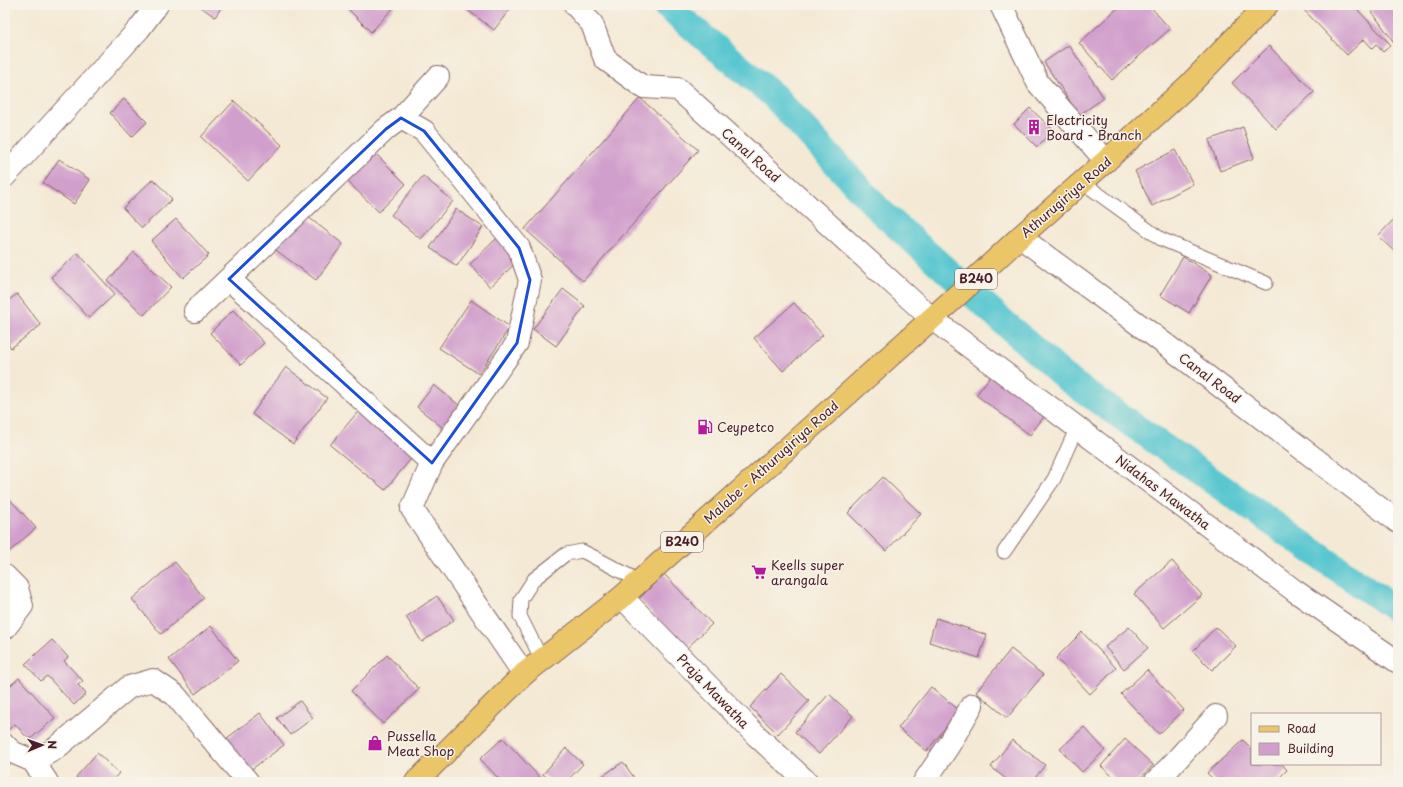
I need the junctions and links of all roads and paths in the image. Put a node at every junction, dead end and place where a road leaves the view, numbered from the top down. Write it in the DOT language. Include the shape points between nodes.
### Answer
graph roads {
  1 [pos="157,5"];
  2 [pos="575,5"];
  3 [pos="1001,5"];
  4 [pos="1267,5"];
  5 [pos="438,77"];
  6 [pos="401,118"];
  7 [pos="1106,161"];
  8 [pos="5,176"];
  9 [pos="1082,182"];
  10 [pos="1020,237"];
  11 [pos="229,279"];
  12 [pos="1266,283"];
  13 [pos="949,303"];
  14 [pos="195,311"];
  15 [pos="932,318"];
  16 [pos="1077,427"];
  17 [pos="432,463"];
  18 [pos="1398,522"];
  19 [pos="1004,552"];
  20 [pos="5,576"];
  21 [pos="639,581"];
  22 [pos="622,596"];
  23 [pos="5,628"];
  24 [pos="542,660"];
  25 [pos="1398,662"];
  26 [pos="524,674"];
  27 [pos="972,705"];
  28 [pos="1216,716"];
  29 [pos="5,745"];
  30 [pos="33,761"];
  31 [pos="47,782"];
  32 [pos="248,782"];
  33 [pos="416,782"];
  34 [pos="807,782"];
  35 [pos="924,782"];
  36 [pos="1155,782"];
  1 -- 8 [label="street" via="139,29"];
  2 -- 15 [label="street, Canal Road" via="592,24 605,59 643,88 678,89"];
  3 -- 7 [label="street" via="1038,83"];
  4 -- 7 [label="main road, Athurugiriya Road / B240" via="1190,84"];
  5 -- 6 [label="street"];
  6 -- 11 [label="street" via="386,129"];
  6 -- 17 [label="street" via="424,131 519,248 530,280 517,343"];
  7 -- 9 [label="main road, Athurugiriya Road / B240"];
  9 -- 10 [label="main road, Athurugiriya Road / B240"];
  9 -- 12 [label="lane" via="1161,238"];
  10 -- 13 [label="main road, Athurugiriya Road / B240"];
  10 -- 18 [label="street, Canal Road"];
  11 -- 14 [label="street"];
  11 -- 17 [label="street"];
  13 -- 15 [label="main road, Malabe - Athurugiriya Road / B240"];
  15 -- 16 [label="street, Nidahas Mawatha"];
  15 -- 21 [label="main road, Malabe - Athurugiriya Road / B240"];
  16 -- 19 [label="lane" via="1054,479"];
  16 -- 25 [label="street, Nidahas Mawatha" via="1294,591"];
  17 -- 26 [label="street" via="412,509"];
  20 -- 23 [label="street" via="17,588 22,606"];
  21 -- 22 [label="main road, Malabe - Athurugiriya Road / B240"];
  21 -- 24 [label="lane" via="582,551 566,554 534,579 521,599 520,616"];
  22 -- 24 [label="main road, Malabe - Athurugiriya Road / B240"];
  22 -- 34 [label="street, Praja Mawatha" via="757,736"];
  24 -- 26 [label="main road, Malabe - Athurugiriya Road / B240"];
  26 -- 33 [label="main road, Malabe - Athurugiriya Road / B240"];
  27 -- 35 [label="street"];
  28 -- 36 [label="street"];
  29 -- 30 [label="street" via="12,752"];
  30 -- 31 [label="street"];
  30 -- 32 [label="street" via="55,749 129,687 153,680 175,695"];
}
